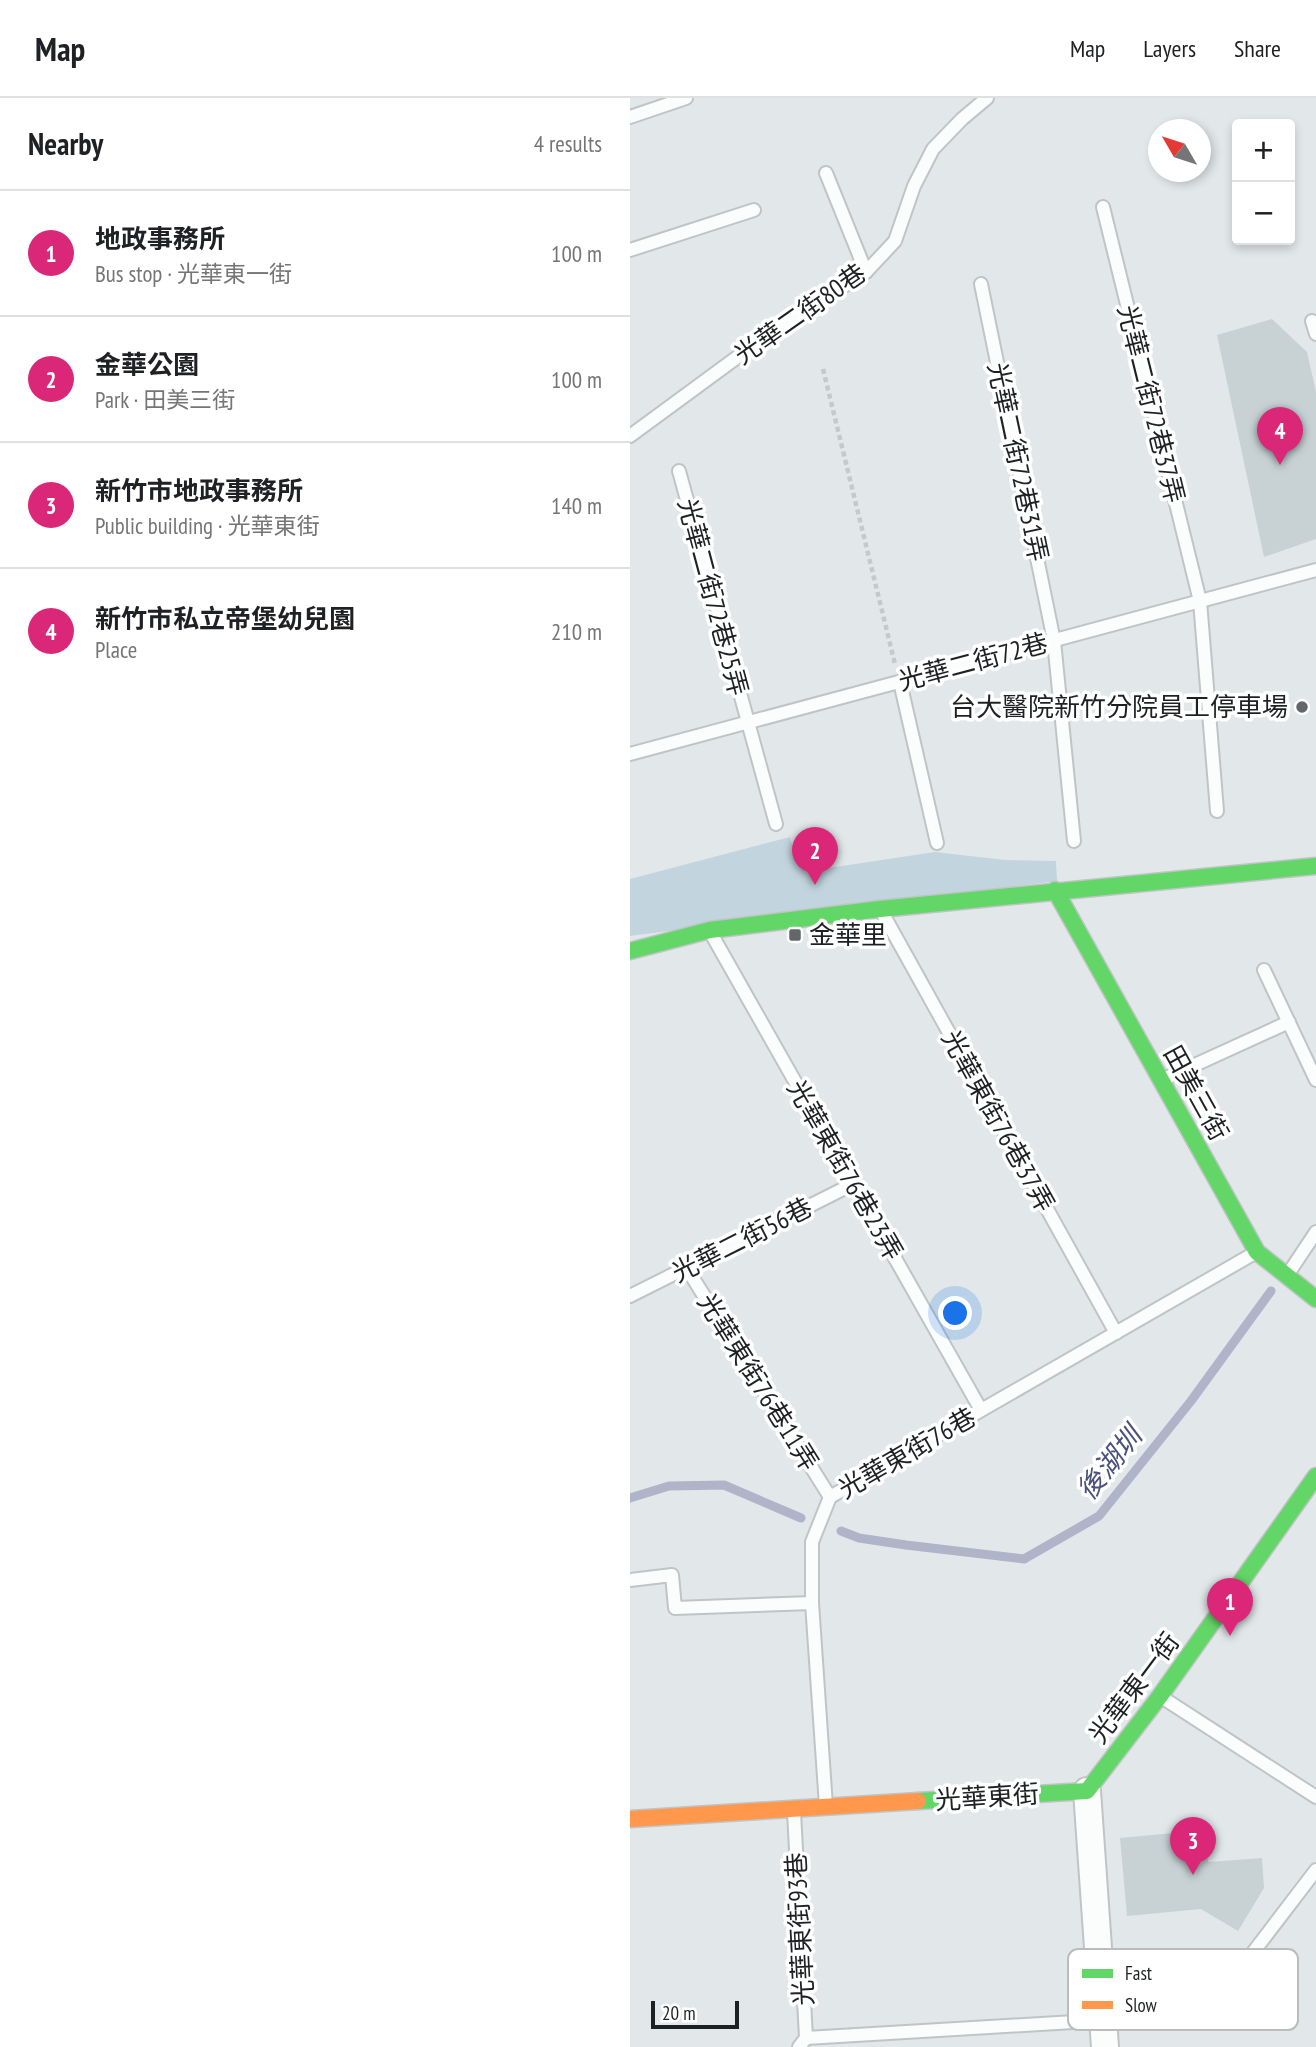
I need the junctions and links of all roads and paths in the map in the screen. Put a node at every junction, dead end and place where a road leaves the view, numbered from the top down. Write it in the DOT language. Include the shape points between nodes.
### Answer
graph roads {
  1 [pos="685,98"];
  2 [pos="987,98"];
  3 [pos="630,117"];
  4 [pos="826,173"];
  5 [pos="1103,207"];
  6 [pos="754,211"];
  7 [pos="630,250"];
  8 [pos="866,272"];
  9 [pos="981,284"];
  10 [pos="1312,321"];
  11 [pos="1316,334"];
  12 [pos="823,369"];
  13 [pos="630,436"];
  14 [pos="679,471"];
  15 [pos="1316,570"];
  16 [pos="1200,601"];
  17 [pos="1055,640"];
  18 [pos="900,682"];
  19 [pos="748,723"];
  20 [pos="630,754"];
  21 [pos="1217,811"];
  22 [pos="776,824"];
  23 [pos="1074,841"];
  24 [pos="937,843"];
  25 [pos="1316,866"];
  26 [pos="1055,890"];
  27 [pos="880,909"];
  28 [pos="709,930"];
  29 [pos="630,951"];
  30 [pos="1264,970"];
  31 [pos="1289,1022"];
  32 [pos="1316,1080"];
  33 [pos="1161,1081"];
  34 [pos="853,1184"];
  35 [pos="1316,1231"];
  36 [pos="1256,1252"];
  37 [pos="686,1267"];
  38 [pos="1286,1278"];
  39 [pos="630,1296"];
  40 [pos="1316,1299"];
  41 [pos="1116,1333"];
  42 [pos="981,1410"];
  43 [pos="1316,1476"];
  44 [pos="830,1497"];
  45 [pos="630,1580"];
  46 [pos="812,1603"];
  47 [pos="1160,1696"];
  48 [pos="1087,1791"];
  49 [pos="1316,1797"];
  50 [pos="826,1807"];
  51 [pos="794,1809"];
  52 [pos="630,1819"];
  53 [pos="1316,1870"];
  54 [pos="1098,1949"];
  55 [pos="1256,1949"];
  56 [pos="1068,2023"];
  57 [pos="802,2042"];
  1 -- 3 [label="lane"];
  2 -- 8 [label="lane, 光華二街80巷" via="933,149 895,241"];
  4 -- 8 [label="lane"];
  5 -- 16 [label="lane, 光華二街72巷37弄"];
  6 -- 7 [label="lane"];
  8 -- 13 [label="lane, 光華二街80巷" via="777,328"];
  9 -- 17 [label="lane, 光華二街72巷31弄"];
  10 -- 11 [label="lane"];
  12 -- 18 [label="path"];
  14 -- 19 [label="lane, 光華二街72巷25弄"];
  15 -- 16 [label="lane, 光華二街72巷"];
  16 -- 17 [label="lane, 光華二街72巷"];
  16 -- 21 [label="lane, 光華二街72巷37弄"];
  17 -- 18 [label="lane, 光華二街72巷"];
  17 -- 23 [label="lane, 光華二街72巷31弄"];
  18 -- 19 [label="lane, 光華二街72巷"];
  18 -- 24 [label="lane"];
  19 -- 20 [label="lane, 光華二街72巷"];
  19 -- 22 [label="lane, 光華二街72巷25弄"];
  25 -- 26 [label="street"];
  26 -- 27 [label="street"];
  26 -- 33 [label="street, 田美三街"];
  27 -- 28 [label="street"];
  27 -- 41 [label="lane, 光華東街76巷37弄"];
  28 -- 29 [label="street"];
  28 -- 34 [label="lane, 光華東街76巷23弄"];
  30 -- 31 [label="lane"];
  31 -- 32 [label="lane"];
  31 -- 33 [label="lane"];
  33 -- 36 [label="street, 田美三街"];
  34 -- 37 [label="lane, 光華二街56巷"];
  34 -- 42 [label="lane, 光華東街76巷23弄"];
  35 -- 38 [label="lane"];
  36 -- 38 [label="street, 田美三街"];
  36 -- 41 [label="lane, 光華東街76巷"];
  37 -- 39 [label="lane, 光華二街56巷"];
  37 -- 44 [label="lane, 光華東街76巷11弄"];
  38 -- 40 [label="street, 田美三街"];
  41 -- 42 [label="lane, 光華東街76巷"];
  42 -- 44 [label="lane, 光華東街76巷"];
  43 -- 47 [label="street, 光華東一街"];
  44 -- 46 [label="lane, 光華東街76巷" via="812,1542"];
  45 -- 46 [label="lane" via="672,1575 675,1608"];
  46 -- 50 [label="lane, 光華東街76巷"];
  47 -- 48 [label="street, 光華東一街"];
  47 -- 49 [label="lane"];
  48 -- 50 [label="street, 光華東街"];
  48 -- 54 [label="street"];
  50 -- 51 [label="street, 光華東街"];
  51 -- 52 [label="street, 光華東街"];
  51 -- 57 [label="lane, 光華東街93巷"];
  53 -- 55 [label="lane"];
  56 -- 57 [label="lane"];
}
